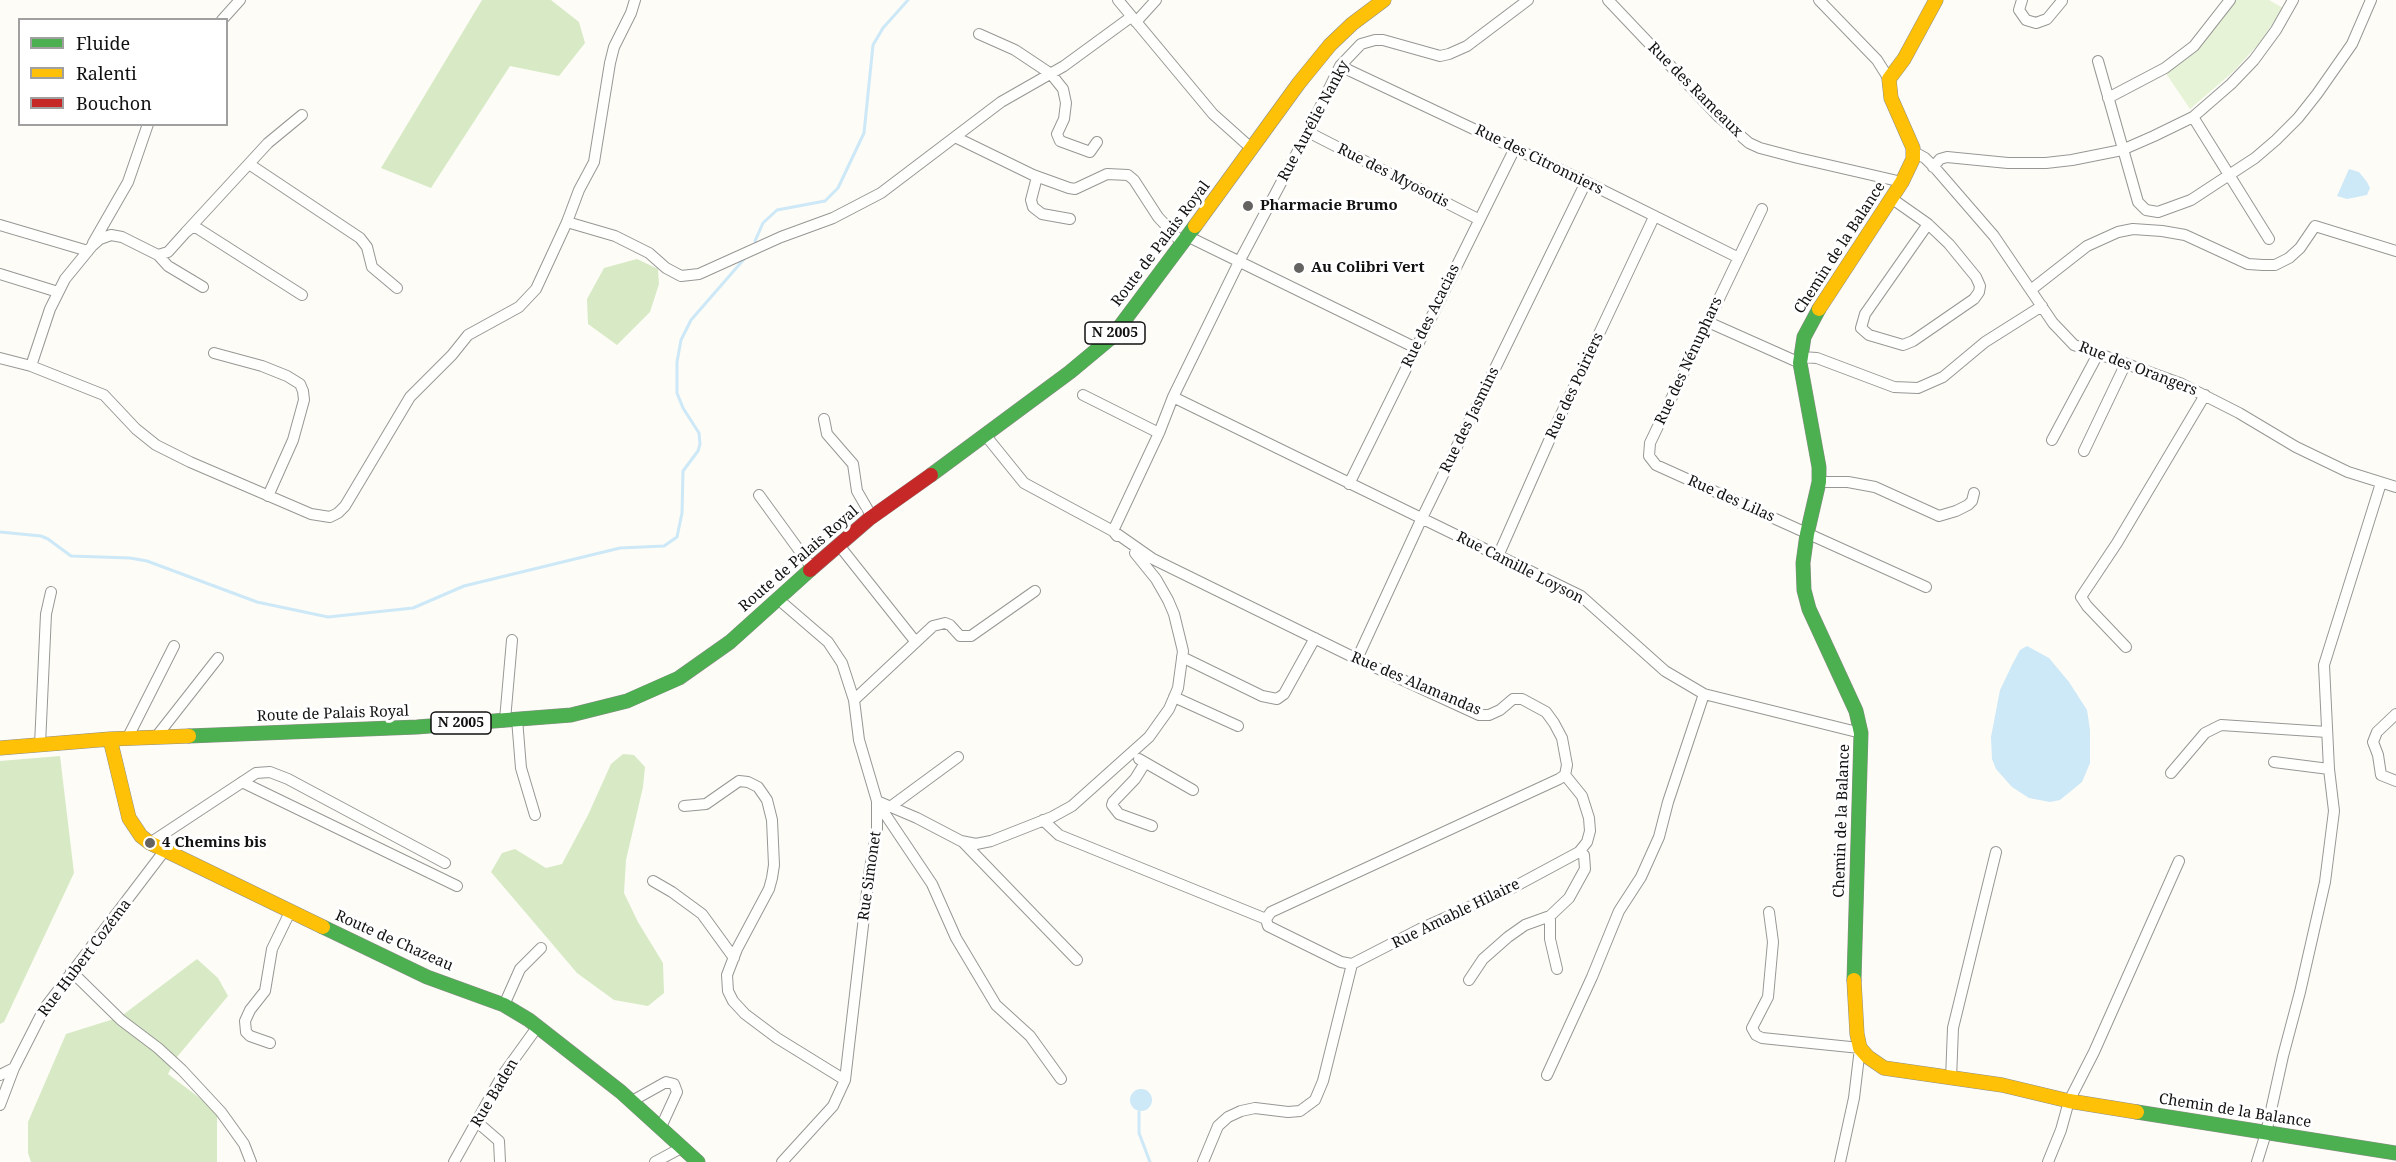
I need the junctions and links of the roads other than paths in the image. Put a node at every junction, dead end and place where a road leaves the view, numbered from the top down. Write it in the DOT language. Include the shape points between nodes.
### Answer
graph roads {
  1 [pos="240,0"];
  2 [pos="635,0"];
  3 [pos="1118,0"];
  4 [pos="1156,0"];
  5 [pos="1384,0"];
  6 [pos="1528,0"];
  7 [pos="1608,0"];
  8 [pos="1819,0"];
  9 [pos="1936,0"];
  10 [pos="2022,0"];
  11 [pos="2230,0"];
  12 [pos="2293,0"];
  13 [pos="2371,0"];
  14 [pos="2062,1"];
  15 [pos="224,18"];
  16 [pos="1133,20"];
  17 [pos="979,34"];
  18 [pos="2098,61"];
  19 [pos="1340,66"];
  20 [pos="1052,74"];
  21 [pos="1889,80"];
  22 [pos="2108,98"];
  23 [pos="302,115"];
  24 [pos="2193,117"];
  25 [pos="147,126"];
  26 [pos="1308,132"];
  27 [pos="955,137"];
  28 [pos="1097,142"];
  29 [pos="1251,148"];
  30 [pos="1515,148"];
  31 [pos="2122,150"];
  32 [pos="1914,152"];
  33 [pos="249,164"];
  34 [pos="1933,167"];
  35 [pos="2229,176"];
  36 [pos="1037,177"];
  37 [pos="1586,182"];
  38 [pos="1902,182"];
  39 [pos="1891,198"];
  40 [pos="1762,209"];
  41 [pos="1654,217"];
  42 [pos="1070,219"];
  43 [pos="1478,219"];
  44 [pos="567,222"];
  45 [pos="1928,224"];
  46 [pos="0,225"];
  47 [pos="186,232"];
  48 [pos="2269,239"];
  49 [pos="1186,240"];
  50 [pos="90,248"];
  51 [pos="2396,251"];
  52 [pos="158,255"];
  53 [pos="1737,257"];
  54 [pos="1239,262"];
  55 [pos="0,274"];
  56 [pos="203,287"];
  57 [pos="397,288"];
  58 [pos="2032,289"];
  59 [pos="58,292"];
  60 [pos="302,295"];
  61 [pos="2042,306"];
  62 [pos="1708,322"];
  63 [pos="1416,348"];
  64 [pos="214,353"];
  65 [pos="2098,354"];
  66 [pos="0,358"];
  67 [pos="1800,360"];
  68 [pos="2126,365"];
  69 [pos="31,366"];
  70 [pos="1083,395"];
  71 [pos="2205,395"];
  72 [pos="1173,397"];
  73 [pos="824,419"];
  74 [pos="1159,433"];
  75 [pos="986,436"];
  76 [pos="2052,440"];
  77 [pos="2084,451"];
  78 [pos="1656,465"];
  79 [pos="1819,482"];
  80 [pos="2381,483"];
  81 [pos="1349,484"];
  82 [pos="2396,487"];
  83 [pos="1974,493"];
  84 [pos="759,495"];
  85 [pos="268,496"];
  86 [pos="872,517"];
  87 [pos="1421,520"];
  88 [pos="1113,531"];
  89 [pos="1807,534"];
  90 [pos="838,544"];
  91 [pos="1497,556"];
  92 [pos="812,568"];
  93 [pos="1926,587"];
  94 [pos="1035,591"];
  95 [pos="51,592"];
  96 [pos="778,599"];
  97 [pos="1315,638"];
  98 [pos="512,640"];
  99 [pos="915,641"];
  100 [pos="174,646"];
  101 [pos="2126,647"];
  102 [pos="1182,657"];
  103 [pos="218,658"];
  104 [pos="1357,659"];
  105 [pos="1704,694"];
  106 [pos="1174,697"];
  107 [pos="854,700"];
  108 [pos="2396,714"];
  109 [pos="511,720"];
  110 [pos="1238,726"];
  111 [pos="2327,732"];
  112 [pos="1861,733"];
  113 [pos="156,737"];
  114 [pos="110,739"];
  115 [pos="127,739"];
  116 [pos="40,745"];
  117 [pos="0,748"];
  118 [pos="1131,755"];
  119 [pos="958,757"];
  120 [pos="2274,762"];
  121 [pos="1145,763"];
  122 [pos="2329,769"];
  123 [pos="2171,773"];
  124 [pos="1565,775"];
  125 [pos="2396,781"];
  126 [pos="242,782"];
  127 [pos="1193,790"];
  128 [pos="877,801"];
  129 [pos="684,806"];
  130 [pos="890,807"];
  131 [pos="535,815"];
  132 [pos="1043,820"];
  133 [pos="1152,826"];
  134 [pos="961,841"];
  135 [pos="150,843"];
  136 [pos="165,850"];
  137 [pos="1579,852"];
  138 [pos="1996,852"];
  139 [pos="2179,861"];
  140 [pos="445,863"];
  141 [pos="653,881"];
  142 [pos="457,886"];
  143 [pos="290,912"];
  144 [pos="1769,912"];
  145 [pos="1268,915"];
  146 [pos="1550,916"];
  147 [pos="541,948"];
  148 [pos="734,958"];
  149 [pos="1077,960"];
  150 [pos="1352,964"];
  151 [pos="1557,969"];
  152 [pos="72,971"];
  153 [pos="1469,980"];
  154 [pos="504,1005"];
  155 [pos="537,1026"];
  156 [pos="270,1043"];
  157 [pos="1860,1048"];
  158 [pos="14,1068"];
  159 [pos="0,1075"];
  160 [pos="1546,1075"];
  161 [pos="1061,1078"];
  162 [pos="1951,1079"];
  163 [pos="845,1080"];
  164 [pos="632,1101"];
  165 [pos="2070,1101"];
  166 [pos="0,1106"];
  167 [pos="477,1122"];
  168 [pos="661,1127"];
  169 [pos="2266,1133"];
  170 [pos="683,1147"];
  171 [pos="2396,1153"];
  172 [pos="2370,1156"];
  173 [pos="251,1162"];
  174 [pos="454,1162"];
  175 [pos="500,1162"];
  176 [pos="655,1162"];
  177 [pos="698,1162"];
  178 [pos="782,1162"];
  179 [pos="1203,1162"];
  180 [pos="1840,1162"];
  181 [pos="2048,1162"];
  182 [pos="2257,1162"];
  1 -- 15 [label="street"];
  2 -- 44 [label="street" via="614,47 594,162"];
  3 -- 16 [label="street"];
  4 -- 16 [label="street"];
  5 -- 29 [label="main road, Route de Palais Royal / N 2005" via="1330,45"];
  6 -- 19 [label="street, Rue Aurélie Nanky" via="1467,46 1449,54 1440,56 1375,40 1360,45"];
  7 -- 38 [label="street, Rue des Rameaux" via="1740,138 1760,148"];
  8 -- 21 [label="street" via="1877,60"];
  9 -- 21 [label="main road"];
  10 -- 14 [label="street" via="2019,10 2026,20 2036,23 2047,19"];
  11 -- 22 [label="street" via="2194,46 2165,68"];
  12 -- 24 [label="street" via="2254,60"];
  13 -- 35 [label="street" via="2352,44 2298,118"];
  16 -- 20 [label="street"];
  16 -- 29 [label="street" via="1213,114"];
  17 -- 20 [label="street" via="1015,50"];
  18 -- 22 [label="street"];
  19 -- 26 [label="street, Rue Aurélie Nanky"];
  19 -- 30 [label="street, Rue des Citronniers"];
  20 -- 27 [label="street" via="1001,102"];
  20 -- 28 [label="street" via="1063,89 1066,103 1057,139 1090,152"];
  21 -- 32 [label="main road" via="1891,98"];
  22 -- 31 [label="street"];
  23 -- 33 [label="street"];
  24 -- 31 [label="street"];
  24 -- 35 [label="street"];
  25 -- 50 [label="street" via="128,182"];
  26 -- 43 [label="street, Rue des Myosotis"];
  26 -- 54 [label="street, Rue Aurélie Nanky"];
  27 -- 36 [label="street"];
  27 -- 44 [label="street" via="880,193 833,218 699,274 681,276 615,236"];
  29 -- 49 [label="main road, Route de Palais Royal / N 2005"];
  30 -- 37 [label="street, Rue des Citronniers"];
  30 -- 43 [label="street, Rue des Acacias"];
  31 -- 34 [label="street" via="2046,163 1947,157"];
  31 -- 35 [label="street" via="2138,202 2152,212 2169,210"];
  32 -- 34 [label="street, Rue des Orangers"];
  32 -- 38 [label="main road, Chemin de la Balance"];
  33 -- 47 [label="street"];
  33 -- 57 [label="street" via="360,238 367,247 372,267"];
  34 -- 58 [label="street, Rue des Orangers" via="1995,236"];
  35 -- 48 [label="street"];
  36 -- 42 [label="street" via="1033,207 1042,214"];
  36 -- 49 [label="street" via="1075,189 1107,174 1122,173 1134,180 1158,217"];
  37 -- 41 [label="street, Rue des Citronniers"];
  37 -- 87 [label="street, Rue des Jasmins"];
  38 -- 39 [label="main road, Chemin de la Balance"];
  39 -- 45 [label="street"];
  39 -- 67 [label="main road, Chemin de la Balance" via="1812,320"];
  40 -- 53 [label="street, Rue des Nénuphars"];
  41 -- 53 [label="street, Rue des Citronniers"];
  41 -- 91 [label="street, Rue des Poiriers"];
  43 -- 63 [label="street, Rue des Acacias"];
  44 -- 85 [label="street" via="536,289 519,307 468,335 410,397 338,513 321,517"];
  45 -- 45 [label="street" via="1976,277 1979,292 1903,345 1869,335 1861,328 1865,314"];
  46 -- 50 [label="street"];
  47 -- 52 [label="street" via="168,252"];
  47 -- 60 [label="street" via="191,228 206,232"];
  49 -- 54 [label="street"];
  49 -- 75 [label="main road, Route de Palais Royal / N 2005" via="1112,337"];
  50 -- 52 [label="street" via="100,239 122,237"];
  50 -- 59 [label="street"];
  51 -- 58 [label="street" via="2315,225 2289,258 2275,265 2248,264 2185,235 2133,229 2086,246"];
  52 -- 56 [label="street" via="168,266"];
  53 -- 62 [label="street, Rue des Nénuphars"];
  54 -- 63 [label="street"];
  54 -- 72 [label="street, Rue Aurélie Nanky"];
  55 -- 59 [label="street"];
  58 -- 61 [label="street, Rue des Orangers"];
  59 -- 69 [label="street"];
  61 -- 65 [label="street, Rue des Orangers" via="2074,345"];
  61 -- 67 [label="street" via="1985,342 1943,377 1918,388 1894,387 1817,358"];
  62 -- 67 [label="street"];
  62 -- 78 [label="street, Rue des Nénuphars" via="1650,443 1649,456"];
  63 -- 81 [label="street, Rue des Acacias"];
  64 -- 85 [label="street" via="287,376 300,384 303,391 292,440"];
  65 -- 68 [label="street, Rue des Orangers"];
  65 -- 76 [label="street"];
  66 -- 69 [label="street"];
  67 -- 79 [label="main road, Chemin de la Balance"];
  68 -- 71 [label="street, Rue des Orangers"];
  68 -- 77 [label="street"];
  69 -- 85 [label="street" via="105,395 156,445"];
  70 -- 74 [label="street"];
  71 -- 80 [label="street, Rue des Orangers" via="2296,447"];
  71 -- 101 [label="street" via="2081,597"];
  72 -- 74 [label="street, Rue Aurélie Nanky"];
  72 -- 81 [label="street, Rue Camille Loyson"];
  73 -- 86 [label="street" via="827,435 853,464 856,491"];
  74 -- 88 [label="street, Rue Aurélie Nanky"];
  75 -- 86 [label="main road, Route de Palais Royal / N 2005"];
  75 -- 88 [label="street, Rue des Alamandas" via="1024,483"];
  78 -- 89 [label="street, Rue des Lilas"];
  79 -- 83 [label="street" via="1875,487 1939,516 1968,505"];
  79 -- 89 [label="main road, Chemin de la Balance"];
  80 -- 82 [label="street, Rue des Orangers"];
  80 -- 111 [label="street" via="2324,664"];
  81 -- 87 [label="street, Rue Camille Loyson"];
  84 -- 92 [label="street"];
  86 -- 90 [label="main road, Route de Palais Royal / N 2005"];
  87 -- 91 [label="street, Rue Camille Loyson"];
  87 -- 104 [label="street, Rue des Jasmins"];
  88 -- 97 [label="street, Rue des Alamandas" via="1153,559"];
  88 -- 102 [label="street" via="1144,560 1156,579 1174,614"];
  89 -- 93 [label="street, Rue des Lilas"];
  89 -- 112 [label="main road, Chemin de la Balance" via="1803,563 1809,609 1856,711"];
  90 -- 92 [label="main road, Route de Palais Royal / N 2005"];
  90 -- 99 [label="street"];
  91 -- 105 [label="street, Rue Camille Loyson" via="1581,596 1665,671"];
  92 -- 96 [label="main road, Route de Palais Royal / N 2005"];
  94 -- 99 [label="street" via="971,636 960,636 950,625 940,623"];
  95 -- 116 [label="street" via="46,614"];
  96 -- 107 [label="street, Rue Simonet" via="828,642 842,663"];
  96 -- 109 [label="main road, Route de Palais Royal / N 2005" via="730,642 680,678 627,701 571,715"];
  97 -- 102 [label="street" via="1284,694 1277,699 1262,696"];
  97 -- 104 [label="street, Rue des Alamandas"];
  98 -- 109 [label="street"];
  99 -- 107 [label="street"];
  100 -- 115 [label="street"];
  102 -- 106 [label="street"];
  103 -- 113 [label="street"];
  104 -- 124 [label="street, Rue des Alamandas" via="1479,715 1500,710 1514,699 1533,703 1546,712 1562,738"];
  105 -- 112 [label="street, Rue Camille Loyson"];
  105 -- 160 [label="street" via="1659,837 1641,878 1618,911"];
  106 -- 110 [label="street"];
  106 -- 118 [label="street" via="1149,737"];
  107 -- 128 [label="street, Rue Simonet" via="860,740"];
  108 -- 125 [label="street" via="2377,732 2373,742 2381,775"];
  109 -- 113 [label="main road, Route de Palais Royal / N 2005"];
  109 -- 131 [label="street" via="520,768"];
  111 -- 122 [label="street"];
  111 -- 123 [label="street" via="2221,725 2205,733"];
  112 -- 157 [label="main road, Chemin de la Balance" via="1854,972"];
  113 -- 115 [label="main road, Route de Palais Royal / N 2005"];
  114 -- 115 [label="main road, Route de Palais Royal / N 2005"];
  114 -- 116 [label="main road, N 2005"];
  114 -- 135 [label="main road, Route de Chazeau" via="129,818"];
  116 -- 117 [label="main road, N 2005"];
  118 -- 121 [label="street"];
  118 -- 132 [label="street" via="1072,806"];
  119 -- 130 [label="street"];
  120 -- 122 [label="street"];
  121 -- 127 [label="street"];
  121 -- 133 [label="street" via="1112,805 1119,814"];
  122 -- 169 [label="street" via="2334,811 2325,882"];
  124 -- 137 [label="street" via="1582,796 1589,818 1587,842"];
  124 -- 145 [label="street"];
  126 -- 135 [label="street"];
  126 -- 140 [label="street" via="256,773 270,772 288,779"];
  126 -- 142 [label="street"];
  128 -- 130 [label="street"];
  128 -- 161 [label="street" via="932,884 956,938 996,1005 1030,1036"];
  128 -- 163 [label="street, Rue Simonet" via="877,830"];
  129 -- 148 [label="street" via="706,804 739,781 758,787 766,800 772,820 774,865 769,889"];
  130 -- 134 [label="street"];
  132 -- 134 [label="street" via="991,841"];
  132 -- 145 [label="street" via="1059,835"];
  134 -- 149 [label="street"];
  135 -- 136 [label="main road, Route de Chazeau"];
  136 -- 143 [label="main road, Route de Chazeau"];
  136 -- 152 [label="street, Rue Hubert Cozéma"];
  137 -- 146 [label="street" via="1585,862 1582,876 1569,898"];
  137 -- 150 [label="street, Rue Amable Hilaire"];
  138 -- 162 [label="street" via="1953,1028"];
  139 -- 165 [label="street"];
  141 -- 148 [label="street" via="702,914"];
  143 -- 154 [label="main road, Route de Chazeau" via="427,977"];
  143 -- 156 [label="street" via="272,949 265,991 245,1021 250,1036"];
  144 -- 157 [label="street" via="1773,942 1769,987 1764,1007 1752,1028 1756,1035"];
  145 -- 150 [label="street" via="1268,926"];
  146 -- 151 [label="street" via="1550,939"];
  146 -- 153 [label="street" via="1525,925 1508,937 1483,959"];
  147 -- 154 [label="street" via="520,969"];
  148 -- 163 [label="street" via="727,975 733,1001 777,1038"];
  150 -- 179 [label="street" via="1315,1100 1300,1111 1255,1107 1228,1117 1218,1126"];
  152 -- 158 [label="street, Rue Hubert Cozéma" via="44,1009"];
  152 -- 173 [label="street" via="121,1020 170,1058 221,1112 244,1144"];
  154 -- 155 [label="main road, Route de Chazeau"];
  155 -- 164 [label="main road, Route de Chazeau"];
  155 -- 167 [label="street, Rue Baden"];
  157 -- 162 [label="main road, Chemin de la Balance" via="1884,1068"];
  157 -- 180 [label="street"];
  158 -- 159 [label="street"];
  158 -- 166 [label="street, Rue Hubert Cozéma"];
  162 -- 165 [label="main road, Chemin de la Balance"];
  163 -- 178 [label="street, Rue Simonet" via="833,1106"];
  164 -- 168 [label="main road, Route de Chazeau"];
  164 -- 168 [label="street" via="666,1082 674,1084 677,1092"];
  165 -- 169 [label="main road, Chemin de la Balance"];
  165 -- 181 [label="street"];
  167 -- 174 [label="street, Rue Baden"];
  167 -- 175 [label="street" via="500,1141"];
  168 -- 170 [label="main road, Route de Chazeau"];
  169 -- 172 [label="main road, Chemin de la Balance"];
  169 -- 182 [label="street"];
  170 -- 176 [label="street"];
  170 -- 177 [label="main road, Route de Chazeau"];
  171 -- 172 [label="main road, Chemin de la Balance"];
}
